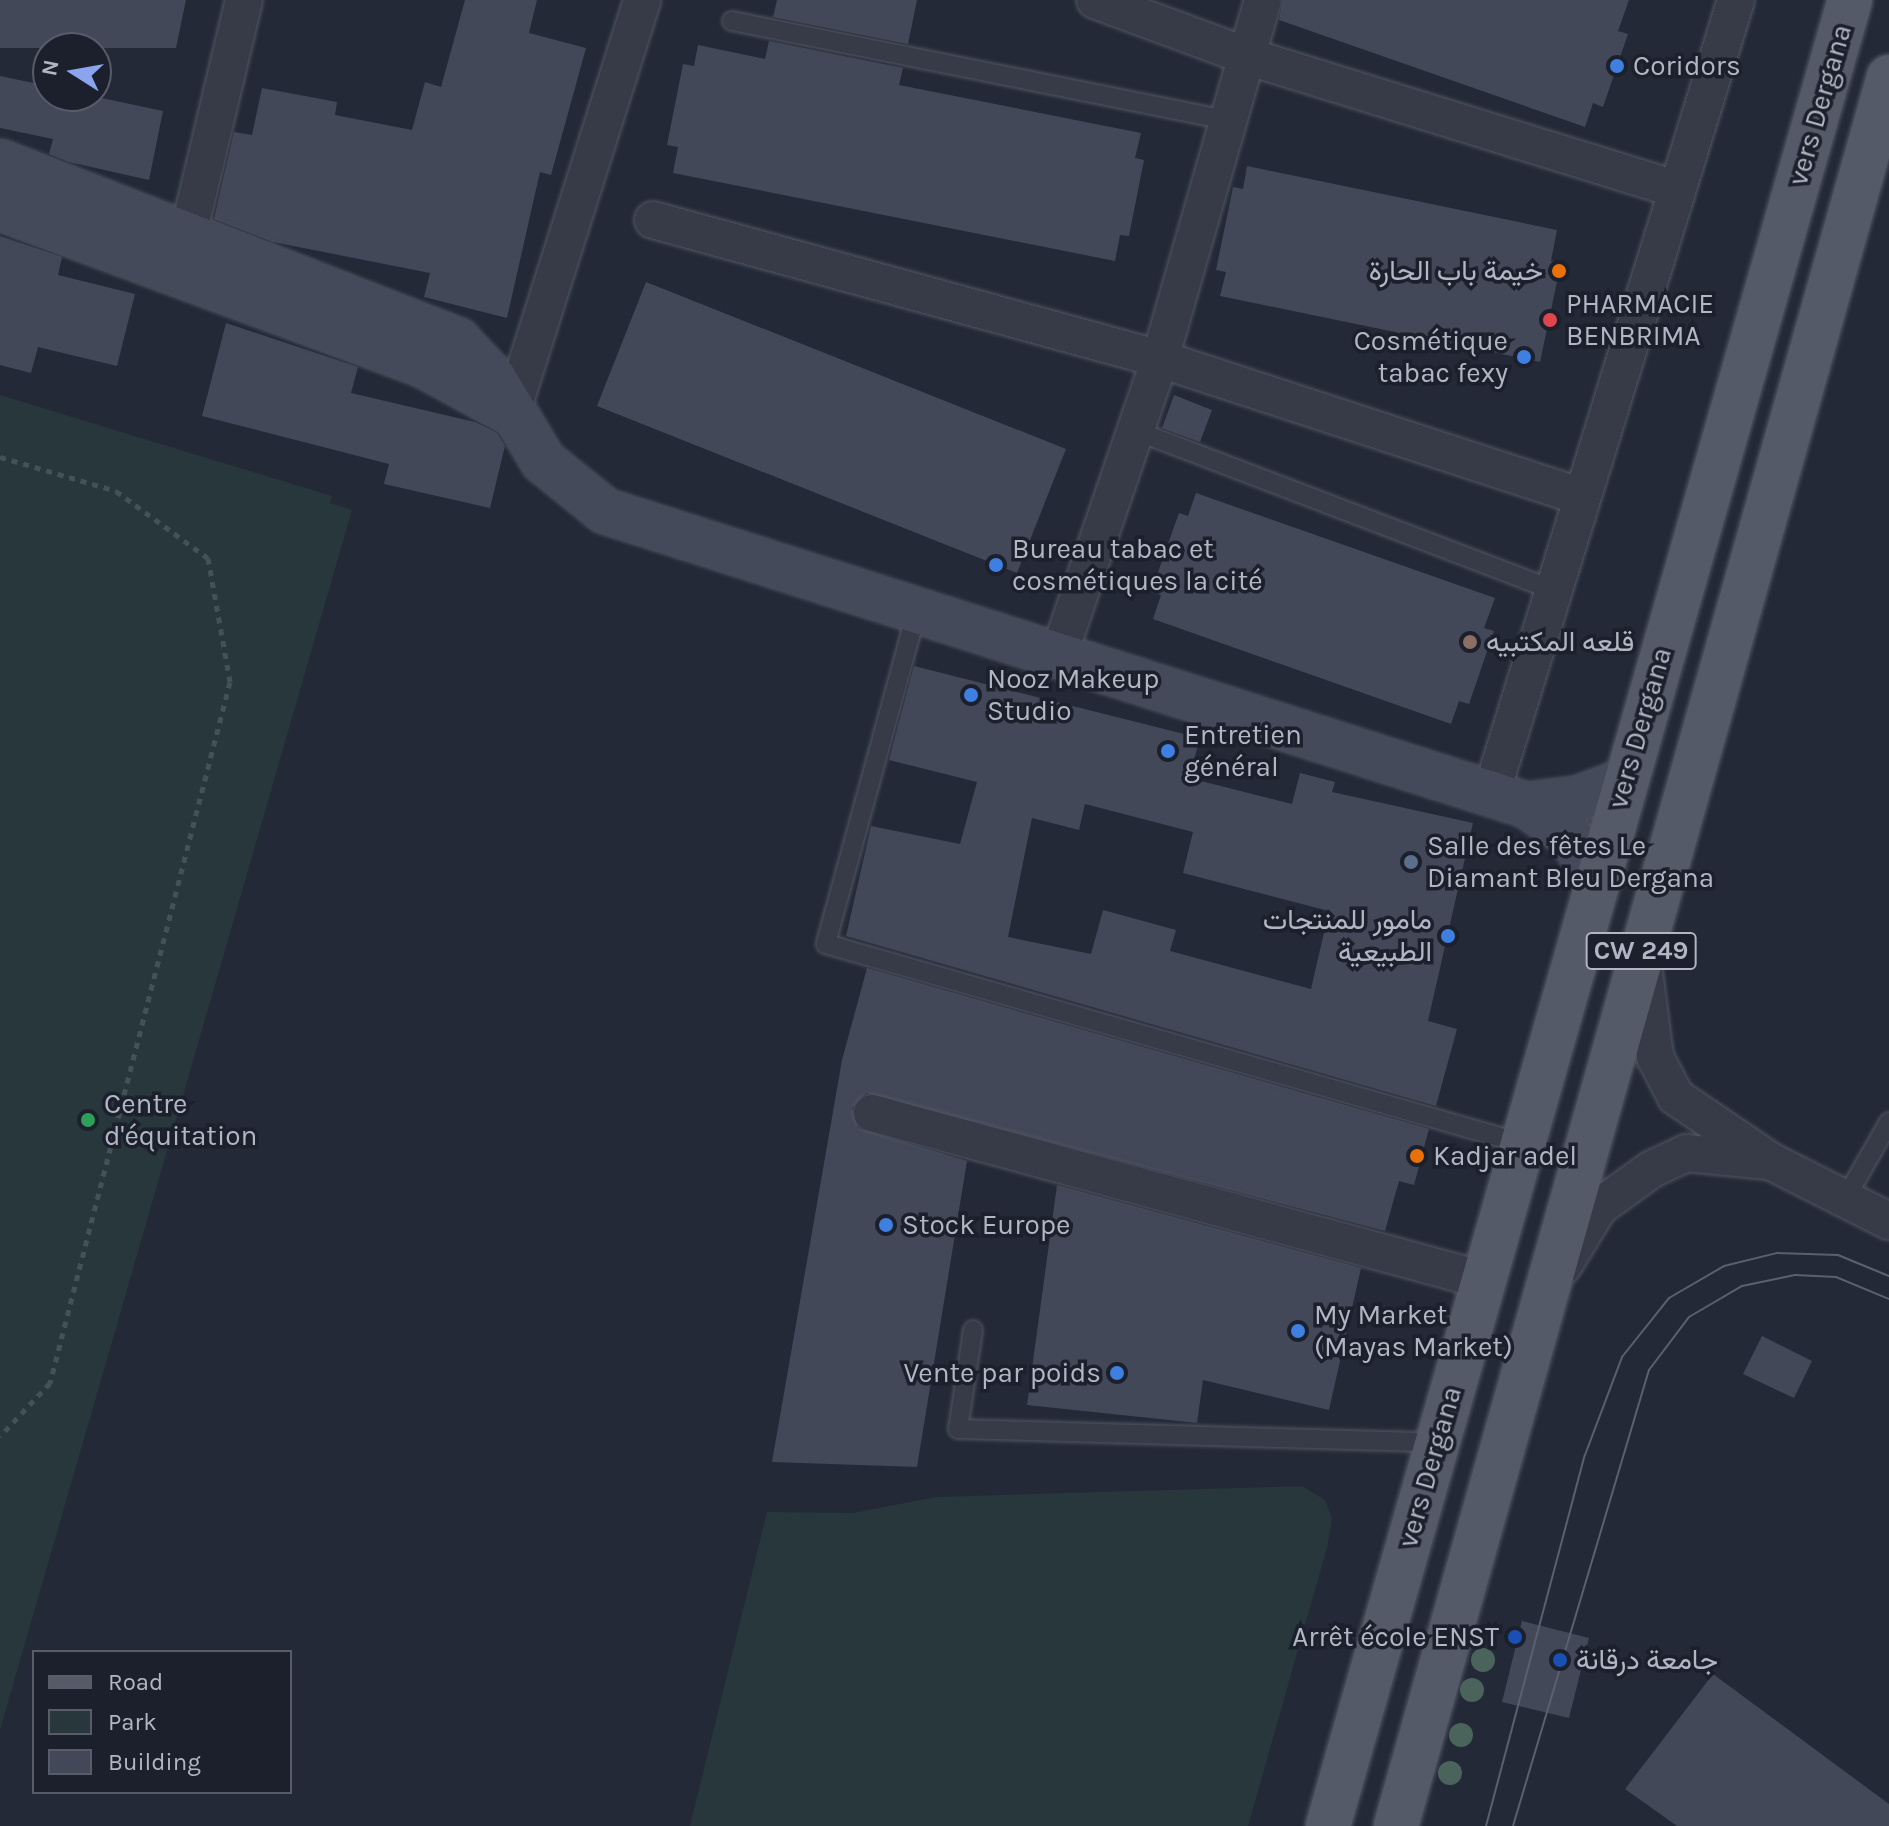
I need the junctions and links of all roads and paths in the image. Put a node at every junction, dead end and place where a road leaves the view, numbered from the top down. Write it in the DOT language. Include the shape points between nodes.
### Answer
graph roads {
  1 [pos="244,0"];
  2 [pos="642,0"];
  3 [pos="1095,0"];
  4 [pos="1263,0"];
  5 [pos="1736,0"];
  6 [pos="1850,0"];
  7 [pos="732,21"];
  8 [pos="1246,56"];
  9 [pos="1889,77"];
  10 [pos="1226,120"];
  11 [pos="0,162"];
  12 [pos="1675,189"];
  13 [pos="0,208"];
  14 [pos="653,220"];
  15 [pos="189,231"];
  16 [pos="1160,359"];
  17 [pos="511,414"];
  18 [pos="1137,431"];
  19 [pos="0,457"];
  20 [pos="1580,496"];
  21 [pos="1551,589"];
  22 [pos="916,614"];
  23 [pos="1058,657"];
  24 [pos="1625,781"];
  25 [pos="1508,800"];
  26 [pos="1597,876"];
  27 [pos="1642,951"];
  28 [pos="872,1113"];
  29 [pos="1889,1122"];
  30 [pos="1524,1144"];
  31 [pos="1772,1162"];
  32 [pos="1844,1201"];
  33 [pos="1889,1221"];
  34 [pos="1483,1280"];
  35 [pos="1547,1293"];
  36 [pos="973,1330"];
  37 [pos="0,1436"];
  38 [pos="1438,1442"];
  39 [pos="1328,1826"];
  40 [pos="1396,1826"];
  1 -- 15 [label="street"];
  2 -- 17 [label="street"];
  3 -- 8 [label="street"];
  4 -- 8 [label="street"];
  5 -- 12 [label="street"];
  6 -- 24 [label="main road, vers Dergana"];
  7 -- 10 [label="lane"];
  8 -- 10 [label="street"];
  8 -- 12 [label="street"];
  9 -- 27 [label="main road, CW 249"];
  10 -- 16 [label="street"];
  11 -- 15 [label="street"];
  12 -- 20 [label="street"];
  13 -- 17 [label="street" via="422,364"];
  14 -- 16 [label="street"];
  15 -- 17 [label="street" via="435,329 478,358"];
  16 -- 18 [label="street"];
  16 -- 20 [label="street"];
  17 -- 22 [label="street" via="562,481 605,511"];
  18 -- 21 [label="lane"];
  18 -- 23 [label="street"];
  19 -- 37 [label="path" via="116,491 208,558 230,682 50,1383"];
  20 -- 21 [label="street"];
  21 -- 25 [label="street"];
  22 -- 23 [label="street"];
  22 -- 30 [label="lane" via="826,944"];
  23 -- 25 [label="street"];
  24 -- 25 [label="street" via="1577,799"];
  24 -- 26 [label="main road, vers Dergana"];
  25 -- 26 [label="street" via="1568,834"];
  26 -- 30 [label="main road, vers Dergana"];
  27 -- 31 [label="street" via="1655,1057 1676,1097"];
  27 -- 35 [label="main road, CW 249"];
  28 -- 34 [label="street"];
  29 -- 32 [label="lane"];
  30 -- 34 [label="main road, vers Dergana"];
  31 -- 32 [label="street"];
  31 -- 35 [label="street" via="1686,1153 1652,1169 1599,1207"];
  32 -- 33 [label="street"];
  34 -- 38 [label="main road, vers Dergana"];
  35 -- 40 [label="main road, CW 249"];
  36 -- 38 [label="lane" via="958,1429"];
  38 -- 39 [label="main road, vers Dergana"];
}
